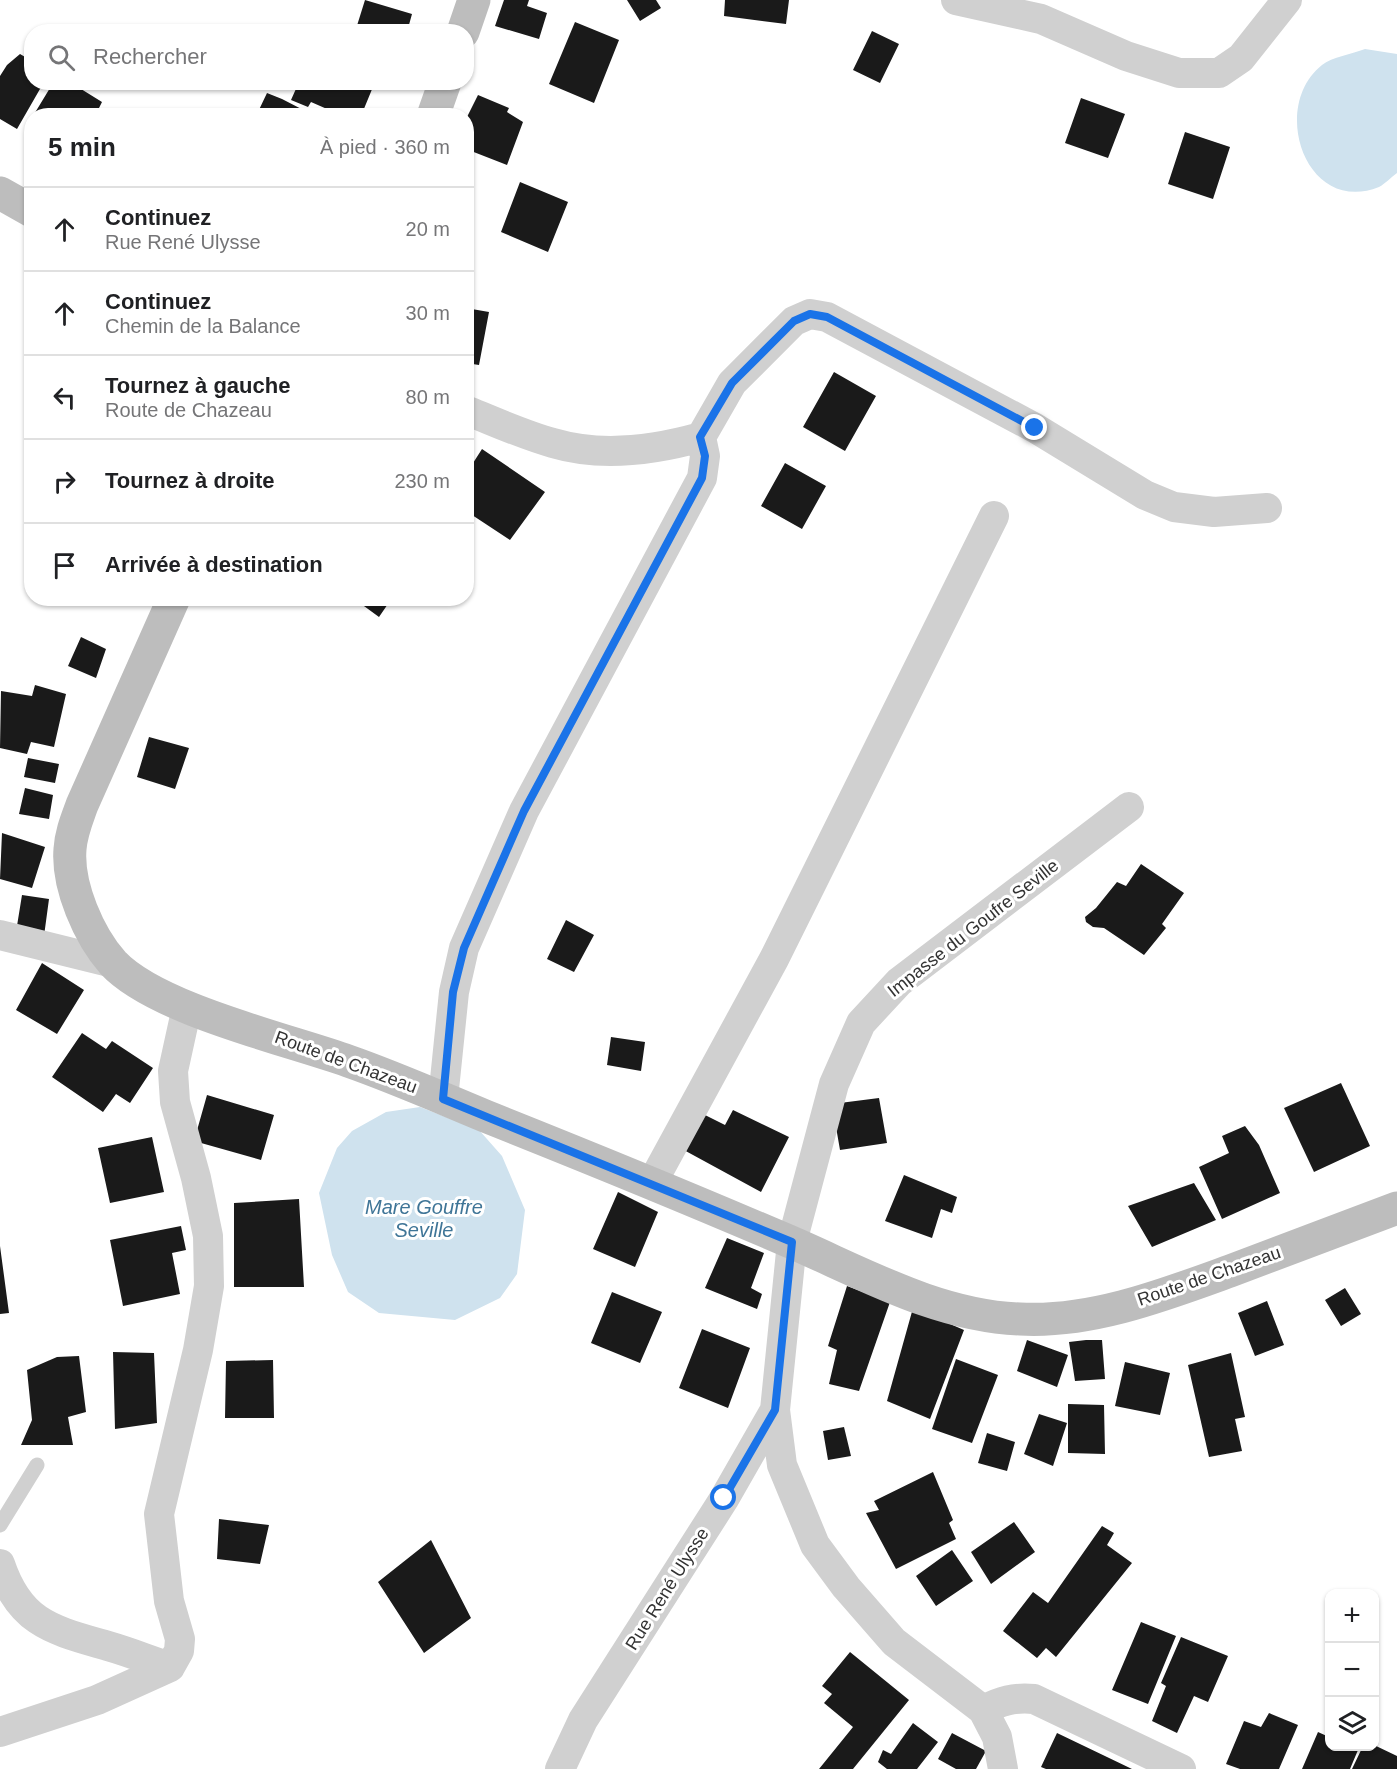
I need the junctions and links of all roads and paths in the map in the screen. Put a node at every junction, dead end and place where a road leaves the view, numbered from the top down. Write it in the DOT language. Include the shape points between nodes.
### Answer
graph roads {
  1 [pos="474,0"];
  2 [pos="956,0"];
  3 [pos="1287,0"];
  4 [pos="466,24"];
  5 [pos="442,90"];
  6 [pos="437,108"];
  7 [pos="0,193"];
  8 [pos="24,206"];
  9 [pos="474,413"];
  10 [pos="700,437"];
  11 [pos="1267,508"];
  12 [pos="994,516"];
  13 [pos="171,606"];
  14 [pos="1129,807"];
  15 [pos="0,934"];
  16 [pos="113,963"];
  17 [pos="187,1007"];
  18 [pos="443,1099"];
  19 [pos="652,1183"];
  20 [pos="1397,1208"];
  21 [pos="792,1242"];
  22 [pos="775,1410"];
  23 [pos="37,1465"];
  24 [pos="0,1525"];
  25 [pos="0,1564"];
  26 [pos="170,1667"];
  27 [pos="983,1710"];
  28 [pos="0,1732"];
  29 [pos="560,1769"];
  30 [pos="1003,1769"];
  31 [pos="1180,1769"];
  1 -- 4 [label="main road"];
  2 -- 3 [label="street" via="1041,19 1126,56 1179,73 1219,73 1241,58"];
  5 -- 6 [label="main road"];
  7 -- 8 [label="main road"];
  9 -- 10 [label="street" via="554,444 579,448 668,447"];
  10 -- 11 [label="street" via="732,383 794,321 810,314 827,317 1024,422 1145,495 1174,507 1214,512"];
  10 -- 18 [label="street" via="705,456 702,478 524,811 464,948 453,992"];
  12 -- 19 [label="street" via="774,959"];
  13 -- 16 [label="main road, Route de Chazeau" via="72,834 69,854 80,902 97,941"];
  14 -- 21 [label="street, Impasse du Goufre Seville" via="899,982 861,1023 834,1084"];
  15 -- 16 [label="street"];
  16 -- 17 [label="main road, Route de Chazeau" via="150,990"];
  17 -- 18 [label="main road, Route de Chazeau" via="350,1061"];
  17 -- 26 [label="street" via="173,1071 175,1102 208,1236 209,1286 159,1514 169,1600 180,1639 176,1660"];
  18 -- 19 [label="main road, Route de Chazeau"];
  19 -- 21 [label="main road, Route de Chazeau"];
  20 -- 21 [label="main road, Route de Chazeau" via="1159,1297 1054,1319 984,1315 936,1302"];
  21 -- 22 [label="street, Impasse du Goufre Seville"];
  22 -- 27 [label="street" via="782,1465 815,1545 894,1642"];
  22 -- 29 [label="street, Rue René Ulysse" via="583,1720"];
  23 -- 24 [label="lane"];
  25 -- 26 [label="street" via="14,1596 52,1629"];
  26 -- 28 [label="street" via="98,1700"];
  27 -- 30 [label="street" via="997,1737"];
  27 -- 31 [label="street" via="1003,1700 1034,1699"];
}
